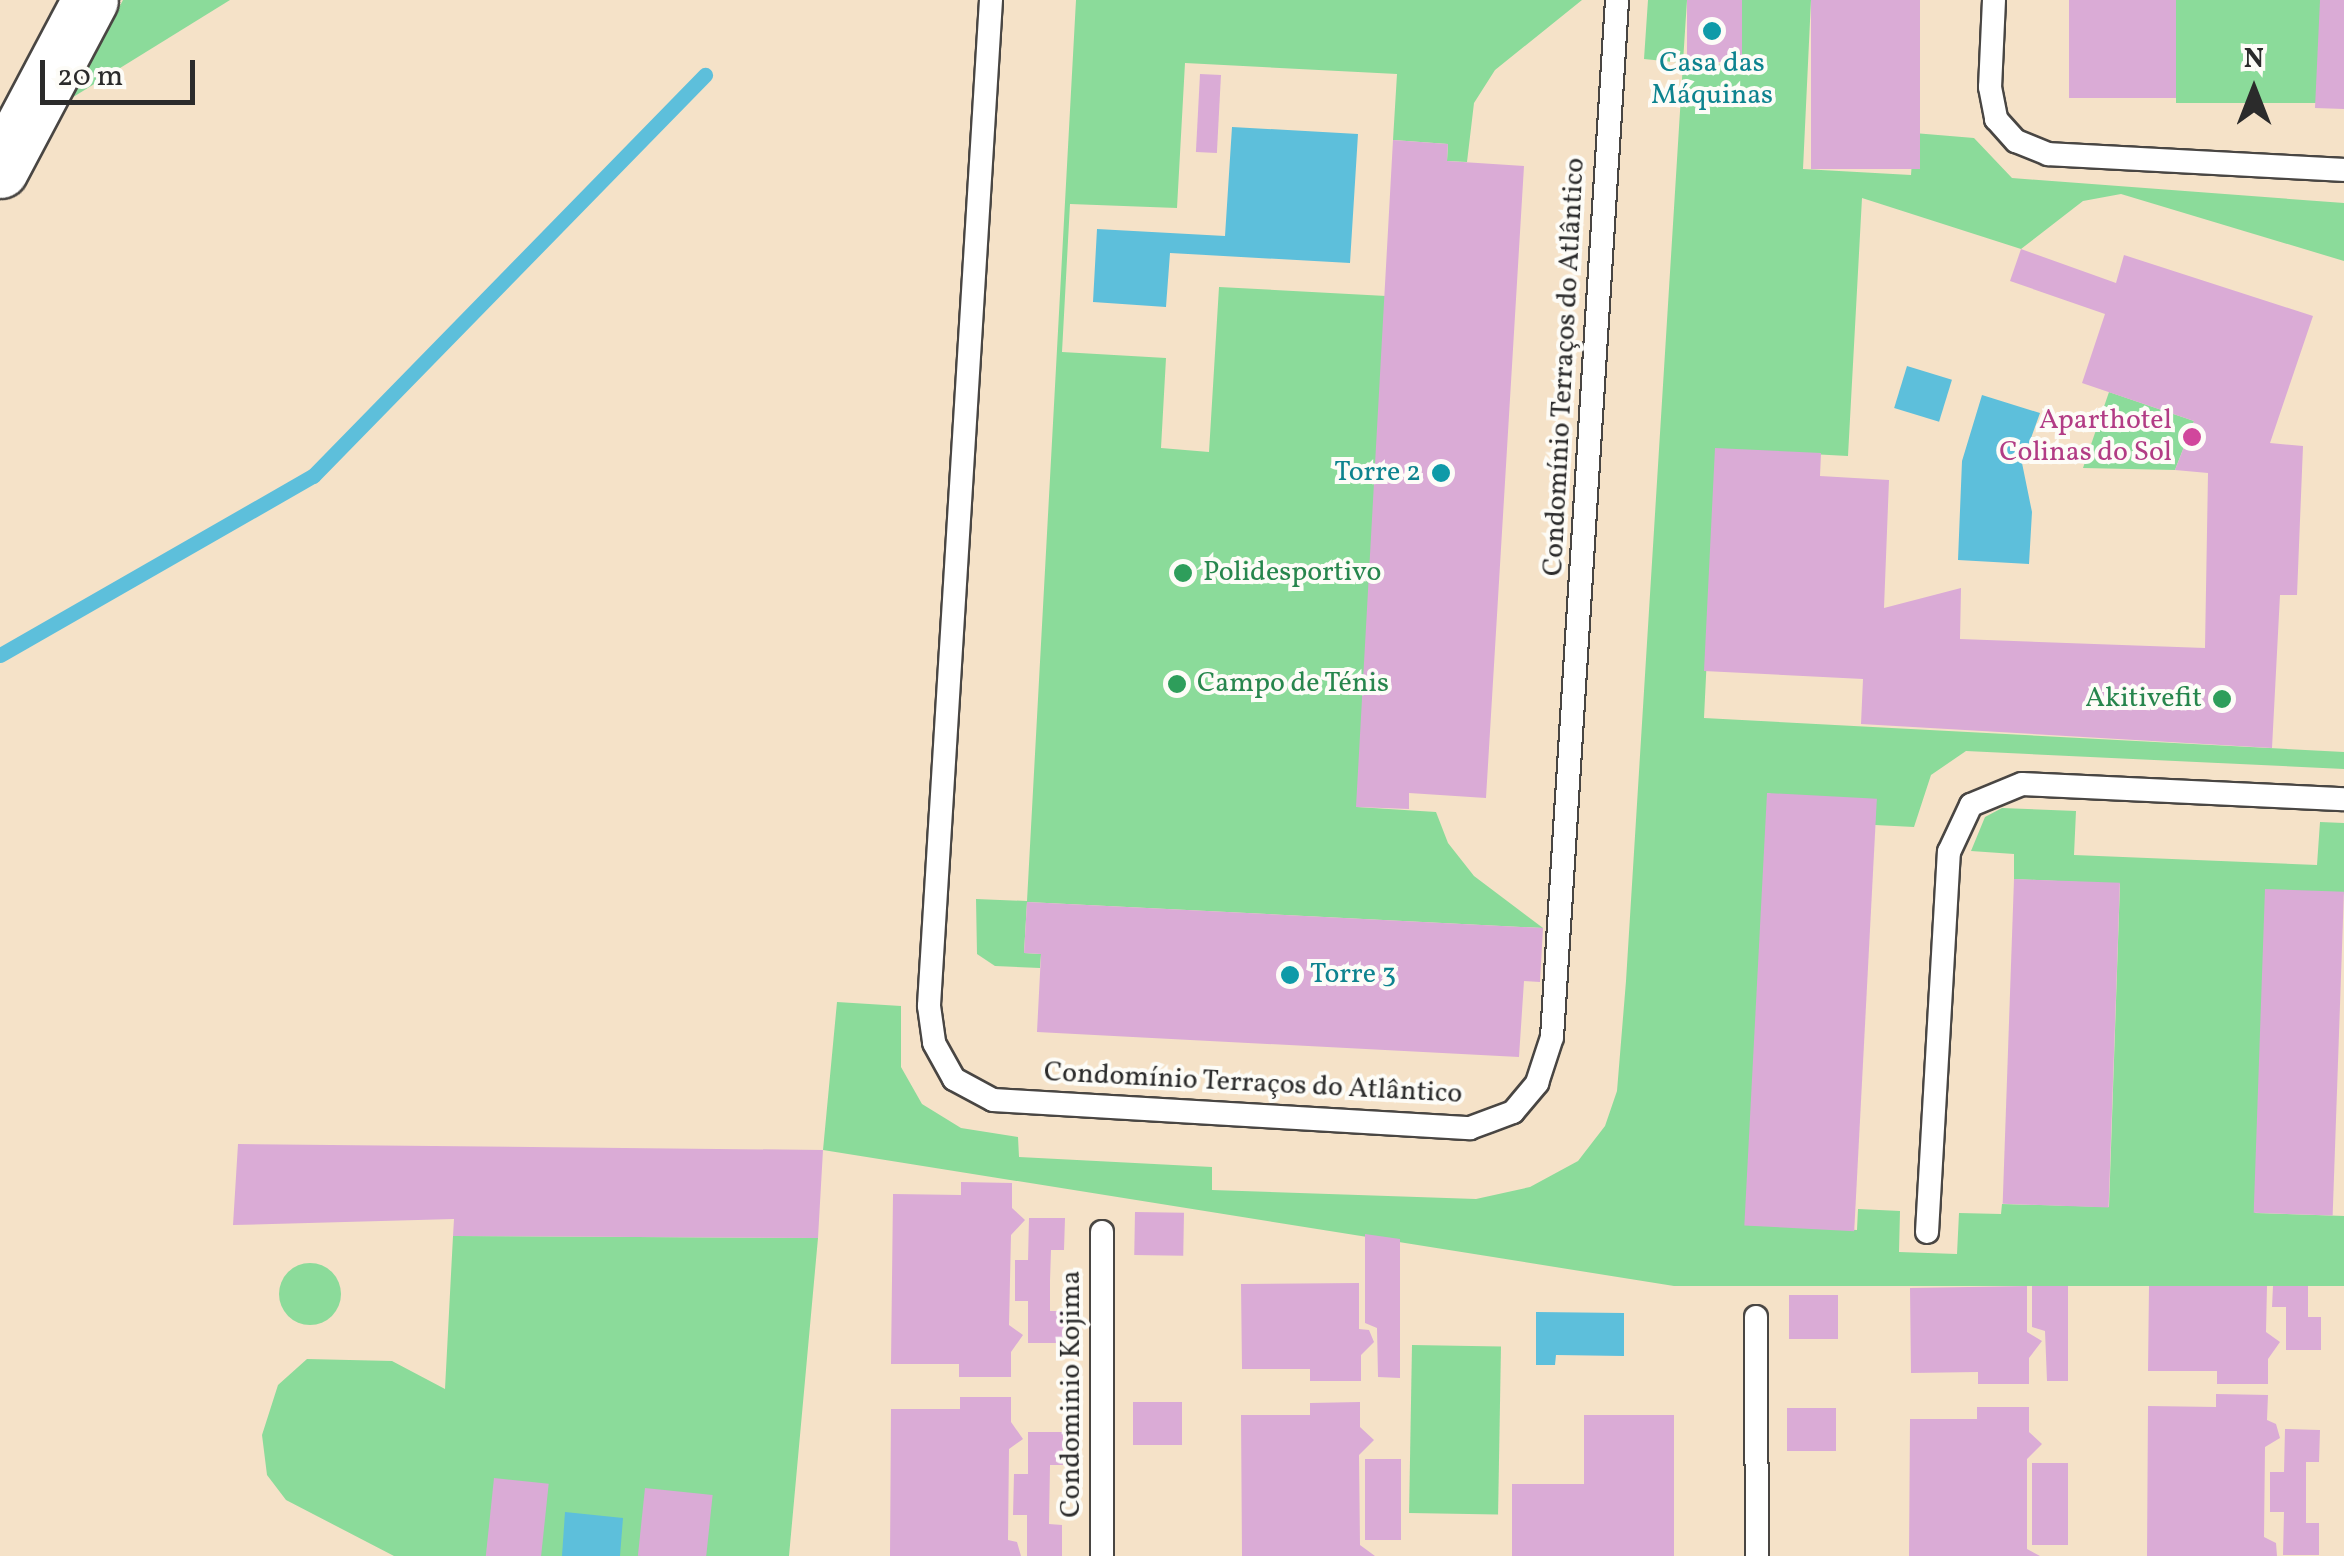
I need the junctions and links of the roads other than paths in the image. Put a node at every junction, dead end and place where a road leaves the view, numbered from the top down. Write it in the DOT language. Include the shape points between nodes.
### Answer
graph roads {
  1 [pos="90,0"];
  2 [pos="991,0"];
  3 [pos="1617,0"];
  4 [pos="1994,0"];
  5 [pos="0,170"];
  6 [pos="2344,170"];
  7 [pos="2344,799"];
  8 [pos="1102,1232"];
  9 [pos="1928,1232"];
  10 [pos="1756,1317"];
  11 [pos="1102,1556"];
  12 [pos="1757,1556"];
  1 -- 5 [label="street"];
  2 -- 3 [label="lane, Condomínio Terraços do Atlântico" via="930,1006 934,1042 954,1079 993,1100 1470,1128 1513,1112 1537,1082 1554,1020"];
  4 -- 6 [label="lane" via="1990,87 1996,119 2016,141 2048,154"];
  7 -- 9 [label="lane" via="2022,784 1972,805 1950,852"];
  8 -- 11 [label="lane, Condominio Kojima"];
  10 -- 12 [label="lane"];
}
